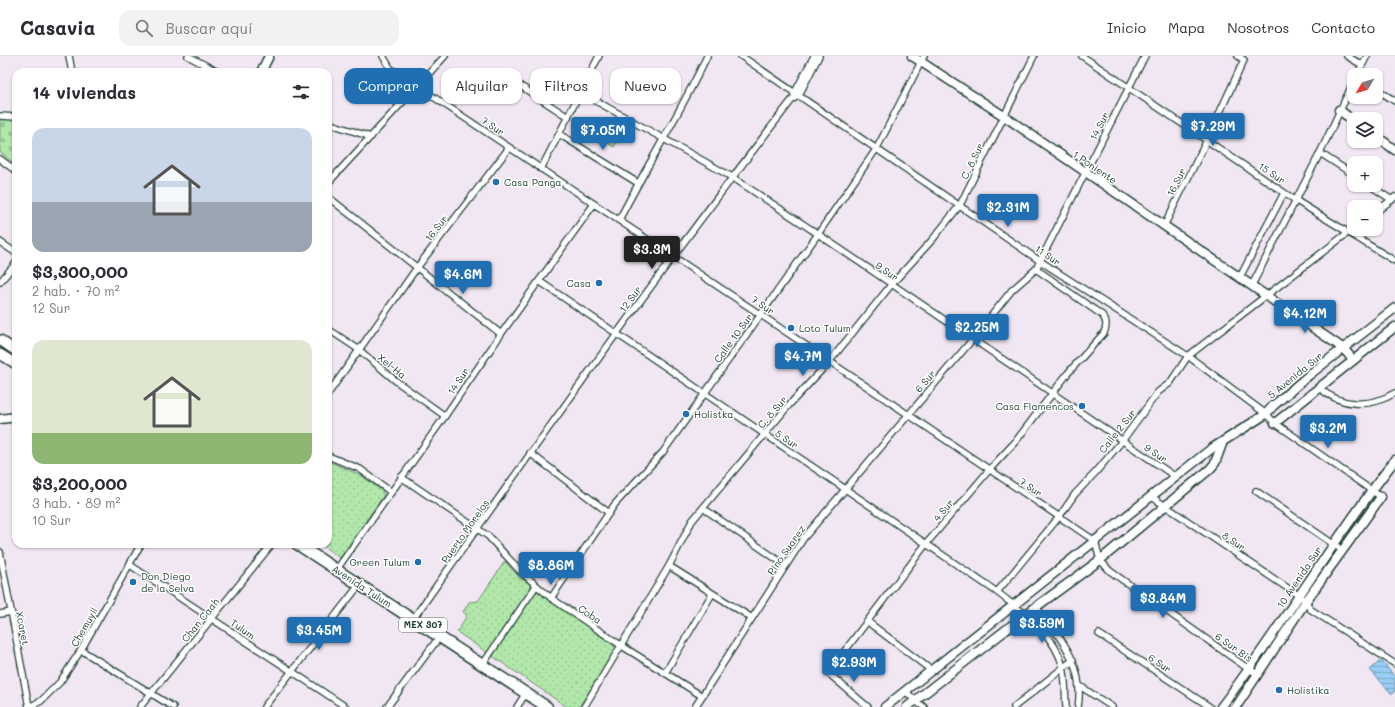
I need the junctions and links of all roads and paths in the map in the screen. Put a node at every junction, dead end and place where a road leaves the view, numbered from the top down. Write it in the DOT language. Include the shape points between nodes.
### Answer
graph roads {
  1 [pos="69,56"];
  2 [pos="188,56"];
  3 [pos="269,56"];
  4 [pos="384,56"];
  5 [pos="445,56"];
  6 [pos="599,56"];
  7 [pos="707,56"];
  8 [pos="741,56"];
  9 [pos="814,56"];
  10 [pos="820,56"];
  11 [pos="912,56"];
  12 [pos="1034,56"];
  13 [pos="1082,56"];
  14 [pos="1145,56"];
  15 [pos="1238,56"];
  16 [pos="1347,56"];
  17 [pos="1367,56"];
  18 [pos="922,59"];
  19 [pos="1362,65"];
  20 [pos="71,68"];
  21 [pos="210,68"];
  22 [pos="263,68"];
  23 [pos="390,68"];
  24 [pos="593,68"];
  25 [pos="1360,68"];
  26 [pos="433,70"];
  27 [pos="522,87"];
  28 [pos="1129,87"];
  29 [pos="797,93"];
  30 [pos="1383,93"];
  31 [pos="1347,95"];
  32 [pos="433,96"];
  33 [pos="1395,101"];
  34 [pos="402,104"];
  35 [pos="574,104"];
  36 [pos="601,104"];
  37 [pos="1339,110"];
  38 [pos="0,116"];
  39 [pos="1004,116"];
  40 [pos="1347,116"];
  41 [pos="12,117"];
  42 [pos="568,117"];
  43 [pos="332,124"];
  44 [pos="559,134"];
  45 [pos="372,137"];
  46 [pos="663,140"];
  47 [pos="1207,140"];
  48 [pos="1383,141"];
  49 [pos="509,148"];
  50 [pos="877,148"];
  51 [pos="1395,150"];
  52 [pos="1320,153"];
  53 [pos="0,159"];
  54 [pos="12,168"];
  55 [pos="541,169"];
  56 [pos="1347,170"];
  57 [pos="1086,173"];
  58 [pos="732,177"];
  59 [pos="332,179"];
  60 [pos="638,183"];
  61 [pos="1382,192"];
  62 [pos="1284,193"];
  63 [pos="1393,198"];
  64 [pos="332,200"];
  65 [pos="1295,200"];
  66 [pos="594,204"];
  67 [pos="960,205"];
  68 [pos="1383,206"];
  69 [pos="619,220"];
  70 [pos="1164,226"];
  71 [pos="1347,227"];
  72 [pos="818,234"];
  73 [pos="1347,234"];
  74 [pos="1360,236"];
  75 [pos="0,242"];
  76 [pos="12,250"];
  77 [pos="673,256"];
  78 [pos="1040,261"];
  79 [pos="1395,261"];
  80 [pos="12,268"];
  81 [pos="416,269"];
  82 [pos="1036,269"];
  83 [pos="1240,277"];
  84 [pos="539,281"];
  85 [pos="0,282"];
  86 [pos="891,285"];
  87 [pos="1252,285"];
  88 [pos="1267,295"];
  89 [pos="1395,308"];
  90 [pos="761,315"];
  91 [pos="1395,326"];
  92 [pos="332,332"];
  93 [pos="616,333"];
  94 [pos="501,334"];
  95 [pos="0,340"];
  96 [pos="972,340"];
  97 [pos="12,348"];
  98 [pos="1344,349"];
  99 [pos="358,350"];
  100 [pos="0,354"];
  101 [pos="1188,356"];
  102 [pos="1353,360"];
  103 [pos="830,361"];
  104 [pos="12,362"];
  105 [pos="332,388"];
  106 [pos="1319,388"];
  107 [pos="704,392"];
  108 [pos="1395,393"];
  109 [pos="1053,394"];
  110 [pos="1266,414"];
  111 [pos="907,415"];
  112 [pos="445,416"];
  113 [pos="12,418"];
  114 [pos="0,420"];
  115 [pos="1275,423"];
  116 [pos="764,435"];
  117 [pos="1122,440"];
  118 [pos="1222,444"];
  119 [pos="530,453"];
  120 [pos="332,458"];
  121 [pos="1395,460"];
  122 [pos="990,469"];
  123 [pos="401,477"];
  124 [pos="1176,477"];
  125 [pos="845,489"];
  126 [pos="1372,490"];
  127 [pos="1256,491"];
  128 [pos="391,492"];
  129 [pos="1381,496"];
  130 [pos="1152,497"];
  131 [pos="1164,506"];
  132 [pos="703,508"];
  133 [pos="609,513"];
  134 [pos="1059,517"];
  135 [pos="477,528"];
  136 [pos="1095,541"];
  137 [pos="926,544"];
  138 [pos="1334,545"];
  139 [pos="140,548"];
  140 [pos="269,548"];
  141 [pos="303,548"];
  142 [pos="1342,550"];
  143 [pos="0,552"];
  144 [pos="1100,560"];
  145 [pos="130,565"];
  146 [pos="785,565"];
  147 [pos="669,566"];
  148 [pos="337,569"];
  149 [pos="360,584"];
  150 [pos="536,586"];
  151 [pos="997,592"];
  152 [pos="712,594"];
  153 [pos="1298,595"];
  154 [pos="551,598"];
  155 [pos="1306,601"];
  156 [pos="1013,605"];
  157 [pos="1036,607"];
  158 [pos="11,612"];
  159 [pos="0,614"];
  160 [pos="1025,615"];
  161 [pos="752,618"];
  162 [pos="213,619"];
  163 [pos="414,619"];
  164 [pos="868,622"];
  165 [pos="1100,634"];
  166 [pos="440,636"];
  167 [pos="622,646"];
  168 [pos="81,650"];
  169 [pos="1073,660"];
  170 [pos="484,664"];
  171 [pos="1395,664"];
  172 [pos="1064,668"];
  173 [pos="932,670"];
  174 [pos="1250,670"];
  175 [pos="291,672"];
  176 [pos="665,673"];
  177 [pos="1259,674"];
  178 [pos="1080,686"];
  179 [pos="906,691"];
  180 [pos="526,693"];
  181 [pos="151,694"];
  182 [pos="702,696"];
  183 [pos="915,701"];
  184 [pos="29,707"];
  185 [pos="140,707"];
  186 [pos="173,707"];
  187 [pos="264,707"];
  188 [pos="346,707"];
  189 [pos="387,707"];
  190 [pos="517,707"];
  191 [pos="547,707"];
  192 [pos="584,707"];
  193 [pos="695,707"];
  194 [pos="868,707"];
  195 [pos="885,707"];
  196 [pos="907,707"];
  197 [pos="924,707"];
  198 [pos="1014,707"];
  199 [pos="1066,707"];
  200 [pos="1078,707"];
  201 [pos="1112,707"];
  202 [pos="1210,707"];
  203 [pos="1221,707"];
  204 [pos="1236,707"];
  1 -- 20 [label="street"];
  2 -- 21 [label="street"];
  3 -- 22 [label="street"];
  4 -- 23 [label="street, 7 Sur"];
  5 -- 26 [label="street"];
  6 -- 24 [label="street"];
  7 -- 46 [label="street" via="687,100"];
  8 -- 29 [label="street, 11 Sur"];
  9 -- 29 [label="street"];
  10 -- 29 [label="street"];
  11 -- 18 [label="street, 1 Poniente"];
  12 -- 39 [label="street, C. 8 Sur"];
  13 -- 28 [label="street, 15 Sur"];
  14 -- 28 [label="street, 14 Sur"];
  15 -- 47 [label="street, 16 Sur" via="1244,60"];
  16 -- 19 [label="street"];
  17 -- 19 [label="street"];
  18 -- 39 [label="street, 1 Poniente"];
  18 -- 50 [label="street, Calle 10 Sur"];
  19 -- 25 [label="street"];
  27 -- 42 [label="street"];
  28 -- 47 [label="street, 15 Sur"];
  28 -- 57 [label="street, 14 Sur"];
  29 -- 50 [label="street, 11 Sur"];
  29 -- 58 [label="street, 12 Sur"];
  30 -- 33 [label="street"];
  31 -- 37 [label="street"];
  32 -- 49 [label="street, 7 Sur"];
  34 -- 45 [label="street"];
  35 -- 42 [label="street"];
  36 -- 46 [label="street, 9 Sur"];
  37 -- 40 [label="street"];
  37 -- 52 [label="street"];
  38 -- 41 [label="street"];
  39 -- 57 [label="street, 1 Poniente"];
  39 -- 67 [label="street, C. 8 Sur"];
  42 -- 44 [label="street"];
  43 -- 45 [label="street"];
  44 -- 55 [label="street"];
  44 -- 60 [label="street"];
  45 -- 59 [label="street"];
  46 -- 58 [label="street, 9 Sur"];
  46 -- 60 [label="street"];
  47 -- 62 [label="street, 15 Sur"];
  47 -- 70 [label="street, 16 Sur"];
  48 -- 51 [label="street"];
  49 -- 55 [label="street, 7 Sur"];
  49 -- 81 [label="street, 16 Sur"];
  50 -- 67 [label="street, 11 Sur"];
  50 -- 72 [label="street, Calle 10 Sur"];
  52 -- 56 [label="street"];
  52 -- 65 [label="street"];
  53 -- 54 [label="street"];
  55 -- 66 [label="street, 7 Sur"];
  57 -- 70 [label="street, 1 Poniente"];
  57 -- 78 [label="street, 14 Sur"];
  58 -- 72 [label="street, 9 Sur"];
  58 -- 77 [label="street, 12 Sur"];
  60 -- 69 [label="street"];
  61 -- 63 [label="street"];
  62 -- 65 [label="street, 15 Sur"];
  62 -- 83 [label="street"];
  63 -- 68 [label="street"];
  64 -- 81 [label="street"];
  65 -- 71 [label="street, 15 Sur"];
  65 -- 87 [label="street"];
  66 -- 69 [label="street, 7 Sur"];
  66 -- 84 [label="street, 14 Sur"];
  67 -- 78 [label="street, 11 Sur"];
  67 -- 86 [label="street, C. 8 Sur"];
  69 -- 77 [label="street, 7 Sur"];
  70 -- 83 [label="street, 1 Poniente"];
  72 -- 86 [label="street, 9 Sur"];
  72 -- 90 [label="street, Calle 10 Sur"];
  73 -- 88 [label="street, Calle 2 Sur"];
  74 -- 79 [label="street, 15 Sur"];
  75 -- 76 [label="street"];
  77 -- 90 [label="street, 7 Sur"];
  77 -- 93 [label="street, 12 Sur"];
  78 -- 82 [label="street, 14 Sur"];
  78 -- 101 [label="street, 11 Sur"];
  80 -- 85 [label="street"];
  81 -- 94 [label="street"];
  81 -- 99 [label="street, 16 Sur"];
  82 -- 96 [label="street, 6 Sur" via="1012,290"];
  82 -- 109 [label="street, 4 Sur" via="1102,315 1106,321 1104,333"];
  83 -- 87 [label="street, 1 Poniente"];
  84 -- 93 [label="street, 5 Sur"];
  84 -- 94 [label="street, 14 Sur"];
  86 -- 96 [label="street, 9 Sur"];
  86 -- 103 [label="street, C. 8 Sur"];
  87 -- 88 [label="street, 1 Poniente"];
  88 -- 98 [label="street, 1 Poniente"];
  88 -- 101 [label="street, Calle 2 Sur"];
  89 -- 98 [label="street, 5 Avenida Sur"];
  90 -- 103 [label="street, 7 Sur"];
  90 -- 107 [label="street, Calle 10 Sur"];
  91 -- 102 [label="street"];
  92 -- 99 [label="street, Xel-Ha"];
  93 -- 107 [label="street, 5 Sur"];
  93 -- 119 [label="street, 12 Sur"];
  94 -- 112 [label="street, 14 Sur"];
  95 -- 97 [label="main road"];
  96 -- 109 [label="street, 9 Sur"];
  96 -- 111 [label="street, 6 Sur"];
  98 -- 102 [label="street, 1 Poniente"];
  98 -- 110 [label="street, 5 Avenida Sur"];
  99 -- 105 [label="street, 16 Sur"];
  99 -- 112 [label="street, Xel-Ha"];
  100 -- 104 [label="main road"];
  101 -- 110 [label="street, 11 Sur"];
  101 -- 117 [label="street, Calle 2 Sur" via="1170,383 1158,392"];
  102 -- 106 [label="street"];
  103 -- 111 [label="street, 7 Sur"];
  103 -- 116 [label="street, C. 8 Sur"];
  106 -- 108 [label="street" via="1335,400 1354,404 1377,401"];
  106 -- 115 [label="street"];
  107 -- 116 [label="street, 5 Sur"];
  107 -- 133 [label="street, Calle 10 Sur" via="663,452 630,486"];
  109 -- 117 [label="street, 9 Sur"];
  109 -- 122 [label="street, 4 Sur" via="1004,456"];
  110 -- 115 [label="street, 11 Sur"];
  110 -- 118 [label="street, 5 Avenida Sur"];
  111 -- 122 [label="street, 7 Sur"];
  111 -- 125 [label="street, Pino Suarez"];
  112 -- 123 [label="street, 14 Sur"];
  113 -- 114 [label="street"];
  115 -- 126 [label="street, 11 Sur"];
  116 -- 125 [label="street, 5 Sur"];
  116 -- 132 [label="street, C. 8 Sur"];
  117 -- 124 [label="street, 9 Sur"];
  117 -- 134 [label="street, Calle 2 Sur" via="1075,494"];
  118 -- 124 [label="street, 5 Avenida Sur"];
  118 -- 131 [label="street" via="1215,464"];
  119 -- 133 [label="street"];
  119 -- 135 [label="street, Puerto Morelos"];
  120 -- 128 [label="street" via="360,469"];
  121 -- 126 [label="street, 10 Avenida Sur"];
  122 -- 134 [label="street, 7 Sur"];
  122 -- 137 [label="street, 4 Sur"];
  123 -- 128 [label="street, 14 Sur"];
  123 -- 135 [label="street, Coba"];
  124 -- 130 [label="street, 5 Avenida Sur"];
  125 -- 137 [label="street, 5 Sur"];
  125 -- 146 [label="street, Pino Suarez"];
  126 -- 129 [label="street, 11 Sur"];
  126 -- 138 [label="street, 10 Avenida Sur"];
  127 -- 138 [label="street"];
  128 -- 148 [label="street, 14 Sur"];
  129 -- 142 [label="street"];
  130 -- 131 [label="street, 8 Sur"];
  130 -- 136 [label="street, 5 Avenida Sur"];
  131 -- 144 [label="street"];
  131 -- 153 [label="street, 8 Sur"];
  132 -- 146 [label="street"];
  132 -- 147 [label="street, C. 8 Sur" via="692,522"];
  133 -- 154 [label="street, Calle 10 Sur"];
  134 -- 136 [label="street, 7 Sur"];
  134 -- 151 [label="street, Calle 2 Sur"];
  135 -- 150 [label="street, Coba" via="497,544"];
  135 -- 163 [label="street, Puerto Morelos"];
  136 -- 144 [label="street"];
  136 -- 156 [label="street, 5 Avenida Sur"];
  137 -- 151 [label="street, 5 Sur"];
  137 -- 164 [label="street, 4 Sur"];
  138 -- 142 [label="street"];
  138 -- 153 [label="street, 10 Avenida Sur"];
  139 -- 145 [label="street, Chemuyil"];
  140 -- 162 [label="street, Chan Caah"];
  141 -- 148 [label="highway, Avenida Tulum / MEX 307"];
  142 -- 155 [label="street"];
  143 -- 158 [label="street, Xcaret"];
  144 -- 157 [label="street"];
  144 -- 174 [label="street, 6 Sur Bis" via="1110,571"];
  145 -- 162 [label="street, Tulum"];
  145 -- 168 [label="street, Chemuyil"];
  146 -- 161 [label="street, Pino Suarez"];
  147 -- 152 [label="street"];
  147 -- 167 [label="street, C. 8 Sur"];
  148 -- 149 [label="highway, Avenida Tulum / MEX 307"];
  149 -- 163 [label="highway, Avenida Tulum / MEX 307"];
  149 -- 175 [label="street"];
  150 -- 154 [label="street, Coba"];
  150 -- 170 [label="street"];
  151 -- 156 [label="street, 5 Sur"];
  152 -- 161 [label="street"];
  152 -- 176 [label="street"];
  153 -- 155 [label="street, 8 Sur"];
  153 -- 174 [label="street, 10 Avenida Sur"];
  154 -- 167 [label="street, Coba"];
  155 -- 171 [label="street, 8 Sur" via="1310,609"];
  155 -- 177 [label="street"];
  156 -- 160 [label="street, 5 Sur"];
  156 -- 173 [label="street, 5 Avenida Sur"];
  157 -- 160 [label="street"];
  157 -- 169 [label="street"];
  158 -- 159 [label="street"];
  158 -- 184 [label="street, Xcaret"];
  160 -- 172 [label="street, 5 Sur" via="1038,625 1051,642"];
  160 -- 183 [label="street"];
  161 -- 182 [label="street, Pino Suarez"];
  162 -- 175 [label="street, Tulum"];
  162 -- 181 [label="street, Chan Caah"];
  163 -- 166 [label="highway, Avenida Tulum / MEX 307"];
  164 -- 173 [label="street"];
  164 -- 194 [label="street, 4 Sur" via="828,673"];
  165 -- 202 [label="street, 6 Sur"];
  166 -- 170 [label="highway, Avenida Tulum / MEX 307"];
  166 -- 189 [label="street"];
  167 -- 176 [label="street, Coba"];
  167 -- 192 [label="street, C. 8 Sur"];
  168 -- 181 [label="street"];
  168 -- 184 [label="street, Chemuyil" via="52,692 42,701"];
  169 -- 172 [label="street"];
  169 -- 178 [label="street"];
  170 -- 180 [label="highway, Avenida Tulum / MEX 307"];
  172 -- 198 [label="street"];
  172 -- 199 [label="street"];
  173 -- 179 [label="street, 5 Avenida Sur"];
  174 -- 177 [label="street, 6 Sur Bis"];
  174 -- 203 [label="street, 10 Avenida Sur"];
  175 -- 187 [label="street"];
  175 -- 188 [label="street, Tulum"];
  176 -- 182 [label="street, Coba"];
  177 -- 204 [label="street"];
  178 -- 200 [label="street"];
  178 -- 201 [label="street"];
  179 -- 183 [label="street"];
  179 -- 195 [label="street, 5 Avenida Sur"];
  180 -- 190 [label="street"];
  180 -- 191 [label="highway, Avenida Tulum / MEX 307"];
  181 -- 185 [label="street, Chan Caah"];
  181 -- 186 [label="street"];
  182 -- 193 [label="street, Pino Suarez"];
  183 -- 196 [label="street"];
  183 -- 197 [label="street"];
}
